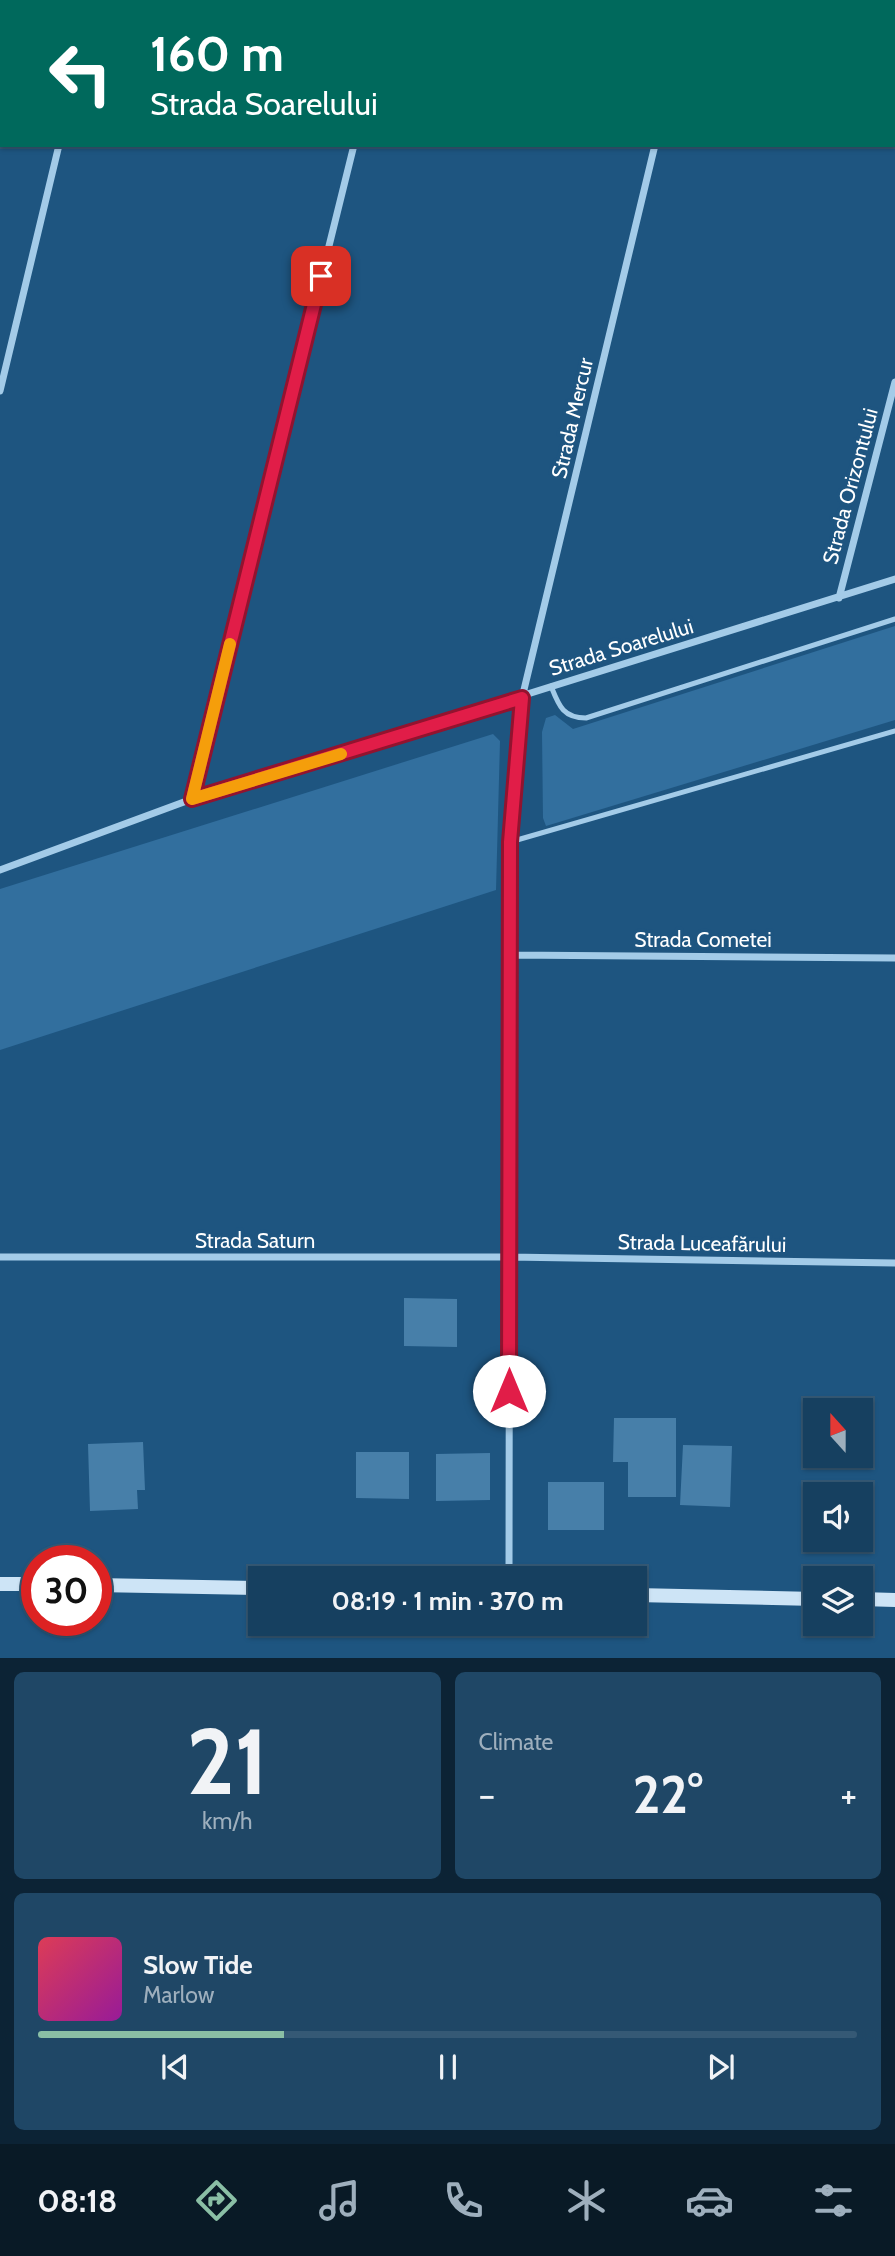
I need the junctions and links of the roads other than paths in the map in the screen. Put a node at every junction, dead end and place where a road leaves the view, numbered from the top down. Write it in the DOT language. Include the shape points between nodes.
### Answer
graph roads {
  1 [pos="59,147"];
  2 [pos="354,147"];
  3 [pos="655,147"];
  4 [pos="895,382"];
  5 [pos="0,391"];
  6 [pos="895,579"];
  7 [pos="839,598"];
  8 [pos="895,618"];
  9 [pos="551,686"];
  10 [pos="522,698"];
  11 [pos="895,731"];
  12 [pos="192,799"];
  13 [pos="510,842"];
  14 [pos="0,870"];
  15 [pos="510,955"];
  16 [pos="895,958"];
  17 [pos="0,1257"];
  18 [pos="509,1258"];
  19 [pos="895,1263"];
  20 [pos="509,1566"];
  21 [pos="0,1584"];
  22 [pos="21,1584"];
  23 [pos="112,1585"];
  24 [pos="248,1588"];
  25 [pos="647,1595"];
  26 [pos="803,1598"];
  27 [pos="873,1599"];
  28 [pos="895,1600"];
  1 -- 5 [label="street"];
  2 -- 12 [label="street"];
  3 -- 10 [label="street, Strada Mercur"];
  4 -- 7 [label="street, Strada Orizontului"];
  6 -- 7 [label="street, Strada Soarelului"];
  7 -- 9 [label="street, Strada Soarelului"];
  8 -- 9 [label="lane" via="586,718 570,718 559,709"];
  9 -- 10 [label="street, Strada Soarelului"];
  10 -- 12 [label="street, Strada Soarelului"];
  10 -- 13 [label="street, Strada Mercur"];
  11 -- 13 [label="lane"];
  12 -- 14 [label="street, Strada Soarelului"];
  13 -- 15 [label="street, Strada Mercur"];
  15 -- 16 [label="street, Strada Cometei"];
  15 -- 18 [label="street, Strada Mercur"];
  17 -- 18 [label="street, Strada Saturn"];
  18 -- 19 [label="street, Strada Luceafărului"];
  18 -- 20 [label="street, Strada Mercur"];
  21 -- 22 [label="main road"];
  23 -- 24 [label="main road"];
  25 -- 26 [label="main road"];
  27 -- 28 [label="main road"];
}
